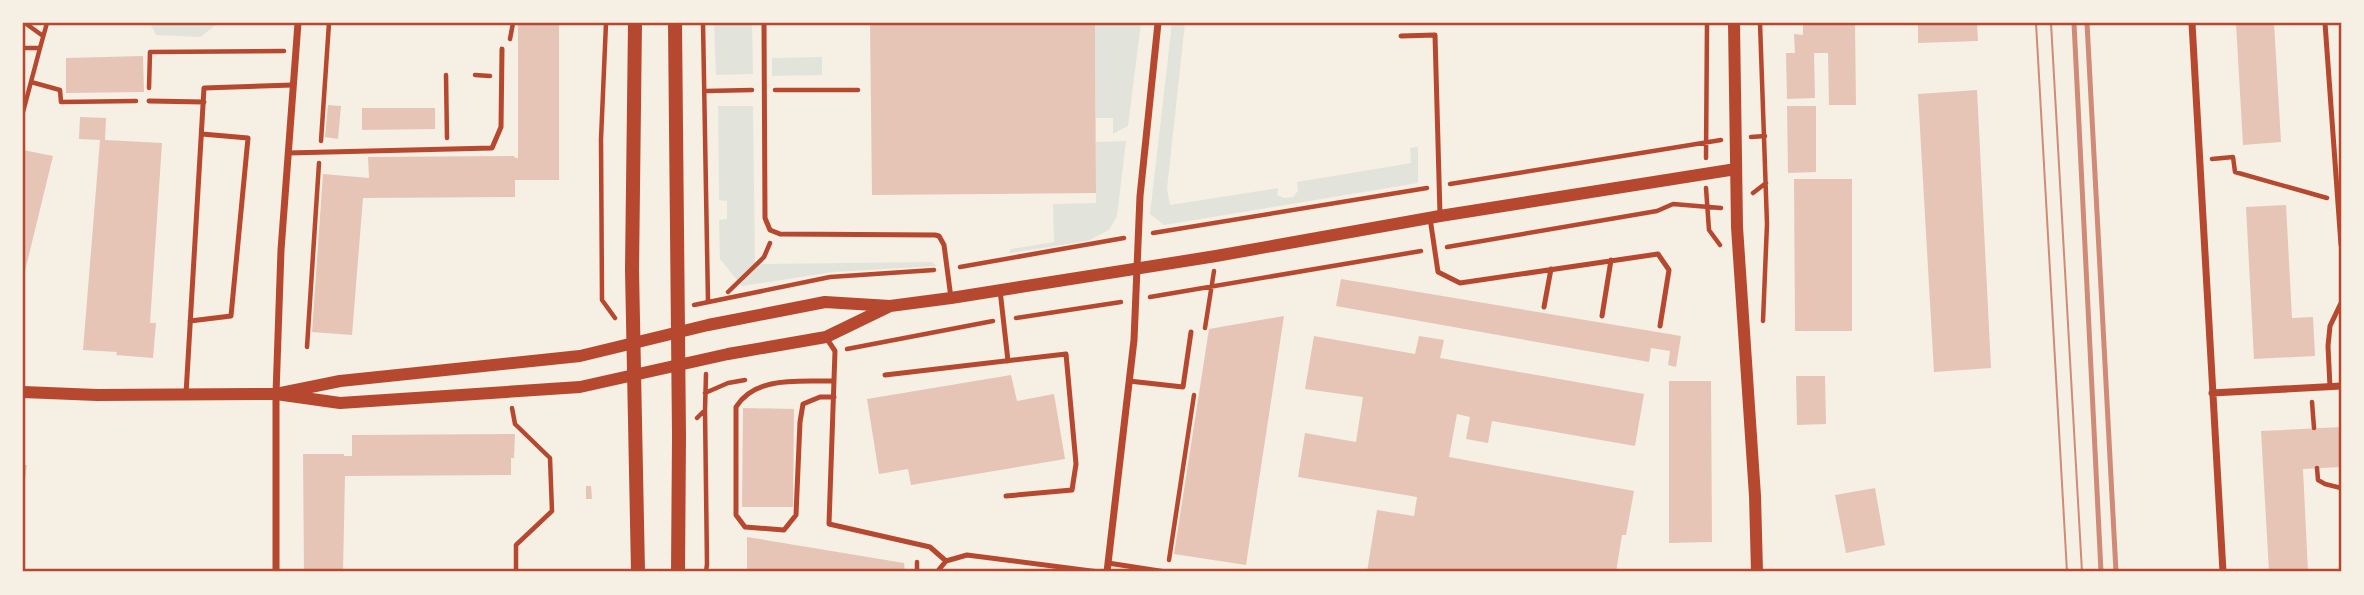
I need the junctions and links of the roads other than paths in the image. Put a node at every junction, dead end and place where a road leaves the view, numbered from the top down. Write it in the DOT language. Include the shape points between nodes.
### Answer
graph roads {
  1 [pos="298,23"];
  2 [pos="635,23"];
  3 [pos="675,23"];
  4 [pos="764,23"];
  5 [pos="1158,23"];
  6 [pos="1734,23"];
  7 [pos="2192,23"];
  8 [pos="2325,23"];
  9 [pos="1401,36"];
  10 [pos="502,49"];
  11 [pos="293,85"];
  12 [pos="149,101"];
  13 [pos="204,102"];
  14 [pos="202,134"];
  15 [pos="288,153"];
  16 [pos="1736,169"];
  17 [pos="1435,217"];
  18 [pos="2341,245"];
  19 [pos="1611,260"];
  20 [pos="1138,268"];
  21 [pos="1550,269"];
  22 [pos="1000,290"];
  23 [pos="951,298"];
  24 [pos="2341,303"];
  25 [pos="890,306"];
  26 [pos="1544,307"];
  27 [pos="1602,316"];
  28 [pos="190,321"];
  29 [pos="1660,326"];
  30 [pos="677,332"];
  31 [pos="1191,332"];
  32 [pos="826,337"];
  33 [pos="634,343"];
  34 [pos="1008,360"];
  35 [pos="677,365"];
  36 [pos="634,375"];
  37 [pos="886,375"];
  38 [pos="1129,381"];
  39 [pos="834,382"];
  40 [pos="2341,386"];
  41 [pos="2330,387"];
  42 [pos="23,392"];
  43 [pos="2212,393"];
  44 [pos="276,394"];
  45 [pos="186,396"];
  46 [pos="834,397"];
  47 [pos="1006,496"];
  48 [pos="946,561"];
  49 [pos="1108,563"];
  50 [pos="276,572"];
  51 [pos="638,572"];
  52 [pos="678,572"];
  53 [pos="937,572"];
  54 [pos="1099,572"];
  55 [pos="1107,572"];
  56 [pos="1166,572"];
  57 [pos="1757,572"];
  58 [pos="2222,572"];
  1 -- 11 [label="street"];
  2 -- 33 [label="main road"];
  3 -- 30 [label="main road"];
  4 -- 23 [label="lane" via="765,218 770,230 939,236"];
  5 -- 20 [label="street" via="1140,196"];
  6 -- 16 [label="street"];
  7 -- 43 [label="street"];
  8 -- 18 [label="lane"];
  9 -- 17 [label="lane" via="1435,35"];
  10 -- 15 [label="lane" via="501,127 492,148"];
  11 -- 13 [label="lane" via="204,88"];
  11 -- 15 [label="street"];
  12 -- 13 [label="lane"];
  13 -- 14 [label="lane"];
  14 -- 28 [label="lane"];
  14 -- 28 [label="lane" via="248,138 231,316"];
  15 -- 44 [label="street"];
  16 -- 17 [label="street"];
  16 -- 57 [label="street"];
  17 -- 20 [label="street"];
  17 -- 21 [label="lane" via="1438,272 1460,283"];
  19 -- 21 [label="lane"];
  19 -- 27 [label="lane"];
  19 -- 29 [label="lane" via="1658,254 1669,270"];
  20 -- 22 [label="street"];
  20 -- 38 [label="street"];
  21 -- 26 [label="lane"];
  22 -- 23 [label="street"];
  22 -- 34 [label="lane"];
  23 -- 25 [label="street"];
  24 -- 41 [label="lane" via="2330,327"];
  25 -- 30 [label="street" via="825,302"];
  25 -- 32 [label="street"];
  28 -- 45 [label="lane"];
  30 -- 33 [label="street"];
  30 -- 35 [label="main road"];
  31 -- 38 [label="lane" via="1183,387"];
  32 -- 35 [label="street"];
  32 -- 39 [label="lane" via="835,351"];
  33 -- 36 [label="main road"];
  33 -- 44 [label="street" via="580,356 340,381"];
  34 -- 37 [label="lane"];
  34 -- 47 [label="lane" via="1066,354 1076,464 1072,490"];
  35 -- 36 [label="street"];
  35 -- 52 [label="main road"];
  36 -- 44 [label="street" via="580,387 340,403"];
  36 -- 51 [label="main road"];
  38 -- 49 [label="street"];
  39 -- 46 [label="lane"];
  39 -- 46 [label="lane" via="769,383 743,394 736,407 736,515 745,527 784,530 796,515 803,404"];
  40 -- 41 [label="street"];
  41 -- 43 [label="street"];
  42 -- 45 [label="street"];
  43 -- 58 [label="street"];
  44 -- 45 [label="street"];
  44 -- 50 [label="street"];
  46 -- 48 [label="lane" via="829,524 930,547"];
  48 -- 53 [label="lane"];
  48 -- 54 [label="lane" via="967,555"];
  49 -- 55 [label="street"];
  49 -- 56 [label="lane"];
}
